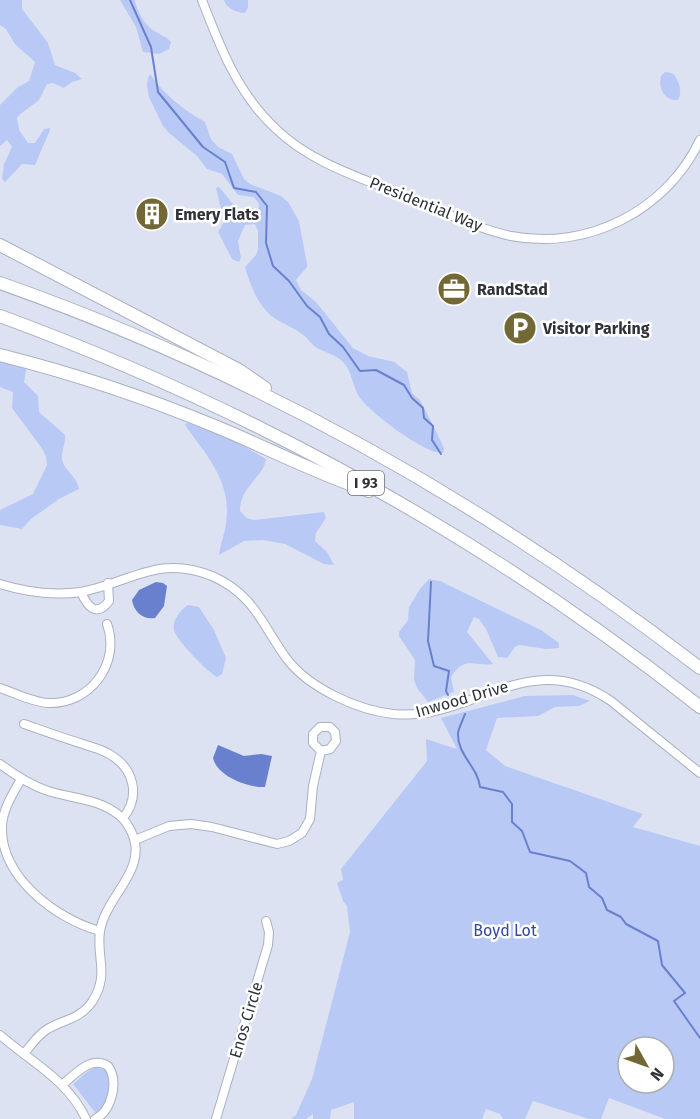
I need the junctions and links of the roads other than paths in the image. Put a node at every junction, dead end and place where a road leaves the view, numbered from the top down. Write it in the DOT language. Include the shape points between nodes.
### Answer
graph roads {
  1 [pos="202,0"];
  2 [pos="700,140"];
  3 [pos="0,245"];
  4 [pos="0,283"];
  5 [pos="0,316"];
  6 [pos="0,355"];
  7 [pos="297,411"];
  8 [pos="396,500"];
  9 [pos="108,583"];
  10 [pos="0,584"];
  11 [pos="81,592"];
  12 [pos="107,624"];
  13 [pos="700,668"];
  14 [pos="0,687"];
  15 [pos="700,707"];
  16 [pos="24,724"];
  17 [pos="321,750"];
  18 [pos="0,764"];
  19 [pos="700,773"];
  20 [pos="21,779"];
  21 [pos="123,818"];
  22 [pos="135,840"];
  23 [pos="266,921"];
  24 [pos="100,931"];
  25 [pos="0,1035"];
  26 [pos="24,1054"];
  27 [pos="62,1085"];
  28 [pos="86,1119"];
  29 [pos="95,1119"];
  30 [pos="216,1119"];
  1 -- 2 [label="street, Presidential Way" via="223,54 243,91 289,141 343,170 504,234 565,238 621,221 668,187"];
  3 -- 7 [label="highway" via="239,370"];
  4 -- 7 [label="highway, I 93" via="144,339"];
  5 -- 8 [label="highway, I 93" via="207,402"];
  6 -- 8 [label="highway" via="140,396 341,482"];
  7 -- 13 [label="highway, I 93" via="422,479 519,539"];
  8 -- 15 [label="highway, I 93" via="543,591"];
  9 -- 11 [label="street, Inwood Drive"];
  9 -- 11 [label="street" via="109,601 99,608 88,606"];
  9 -- 19 [label="street, Inwood Drive" via="163,568 195,571 221,580 256,609 285,656 306,679 331,694 386,712 428,712 535,681 579,686 611,702"];
  10 -- 11 [label="street, Inwood Drive" via="32,592"];
  12 -- 14 [label="street" via="110,644 106,665 82,695 49,703"];
  16 -- 21 [label="street" via="118,760 128,772 134,790 131,806"];
  17 -- 22 [label="street" via="310,819 302,833 289,841 277,844 190,824 169,826"];
  18 -- 20 [label="street"];
  20 -- 21 [label="street" via="51,792 92,800"];
  20 -- 24 [label="street" via="2,825 13,865 29,889 52,909"];
  21 -- 22 [label="street"];
  22 -- 24 [label="street" via="133,868 110,905"];
  23 -- 30 [label="street, Enos Circle" via="268,945"];
  24 -- 26 [label="street" via="102,971 92,1002 76,1017 45,1031"];
  25 -- 26 [label="street"];
  26 -- 27 [label="street"];
  27 -- 28 [label="street"];
  27 -- 29 [label="street" via="91,1064 101,1062 108,1066 113,1075 111,1098 106,1112"];
}
